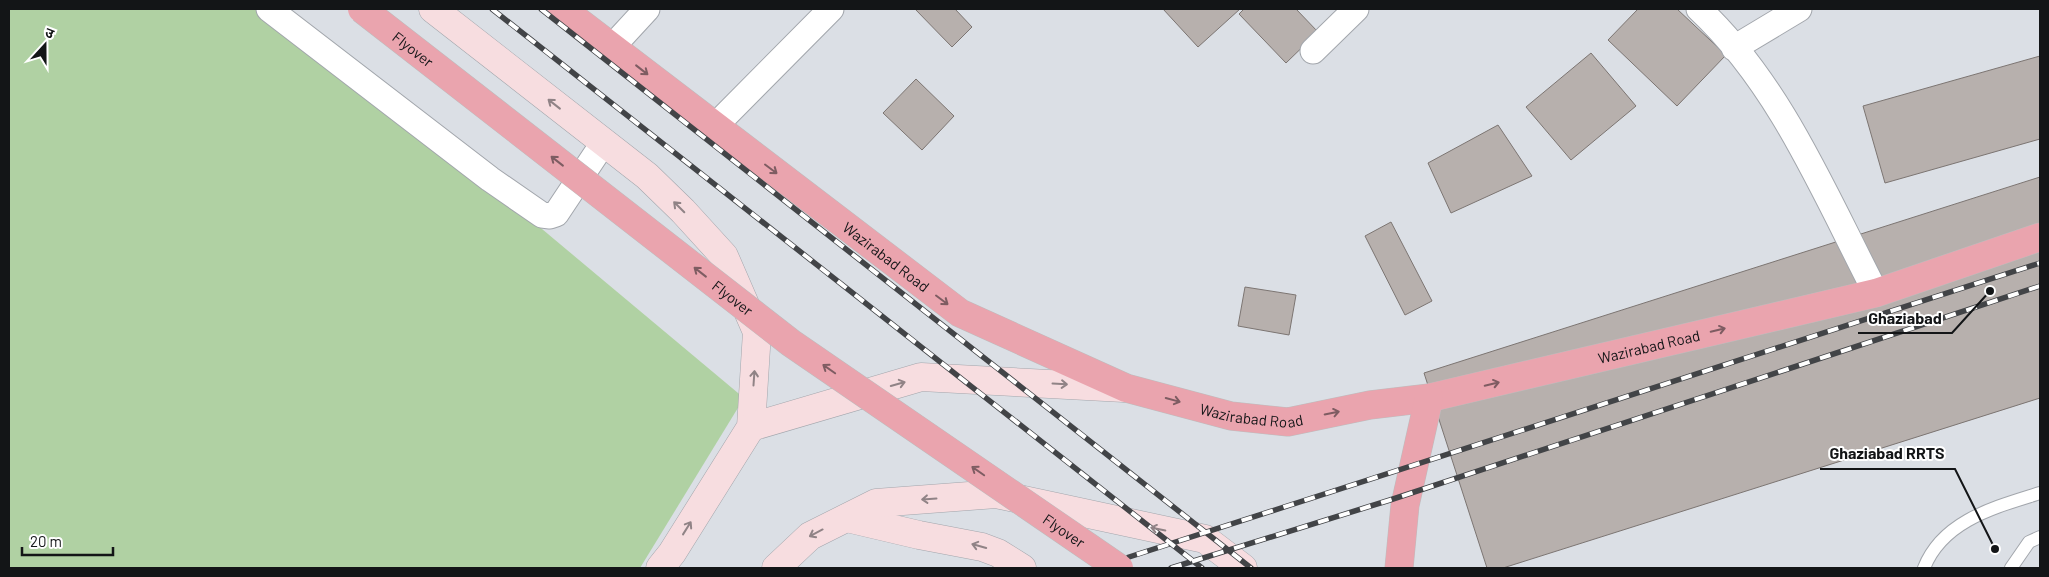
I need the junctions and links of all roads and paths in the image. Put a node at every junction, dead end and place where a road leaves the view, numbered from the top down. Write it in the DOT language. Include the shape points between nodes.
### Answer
graph roads {
  1 [pos="269,9"];
  2 [pos="362,9"];
  3 [pos="433,9"];
  4 [pos="562,9"];
  5 [pos="648,9"];
  6 [pos="832,9"];
  7 [pos="1356,9"];
  8 [pos="1699,9"];
  9 [pos="1799,9"];
  10 [pos="612,47"];
  11 [pos="1734,48"];
  12 [pos="1313,51"];
  13 [pos="715,126"];
  14 [pos="604,142"];
  15 [pos="2040,237"];
  16 [pos="1876,293"];
  17 [pos="1126,388"];
  18 [pos="1429,398"];
  19 [pos="751,427"];
  20 [pos="2040,493"];
  21 [pos="847,518"];
  22 [pos="2040,537"];
  23 [pos="660,568"];
  24 [pos="776,568"];
  25 [pos="1022,568"];
  26 [pos="1119,568"];
  27 [pos="1243,568"];
  28 [pos="1399,568"];
  29 [pos="1924,568"];
  30 [pos="2011,568"];
  1 -- 14 [label="street" via="542,215 556,214"];
  26 -- 2 [label="highway, Flyover, one-way, bridge" via="791,343"];
  14 -- 3 [label="main road, one-way"];
  4 -- 10 [label="highway, Wazirabad Road"];
  5 -- 10 [label="street"];
  6 -- 13 [label="street"];
  7 -- 12 [label="street"];
  8 -- 11 [label="street"];
  9 -- 11 [label="street"];
  10 -- 13 [label="highway, Wazirabad Road, one-way"];
  11 -- 16 [label="street" via="1760,79 1804,153"];
  13 -- 17 [label="highway, Wazirabad Road, one-way" via="960,313"];
  19 -- 14 [label="main road, one-way" via="757,332 724,256 647,176"];
  15 -- 16 [label="highway, Wazirabad Road"];
  18 -- 16 [label="highway, Wazirabad Road, one-way"];
  17 -- 18 [label="highway, Wazirabad Road, one-way" via="1231,416 1288,422 1370,405"];
  19 -- 17 [label="main road, one-way" via="921,377"];
  18 -- 28 [label="highway" via="1406,505"];
  23 -- 19 [label="main road, one-way"];
  20 -- 29 [label="lane" via="1989,509 1952,529 1928,558"];
  21 -- 24 [label="main road, one-way" via="810,536"];
  25 -- 21 [label="main road, one-way" via="982,546"];
  27 -- 21 [label="main road, one-way" via="1205,539 996,494 876,503"];
  22 -- 30 [label="lane" via="2028,542"];
}
